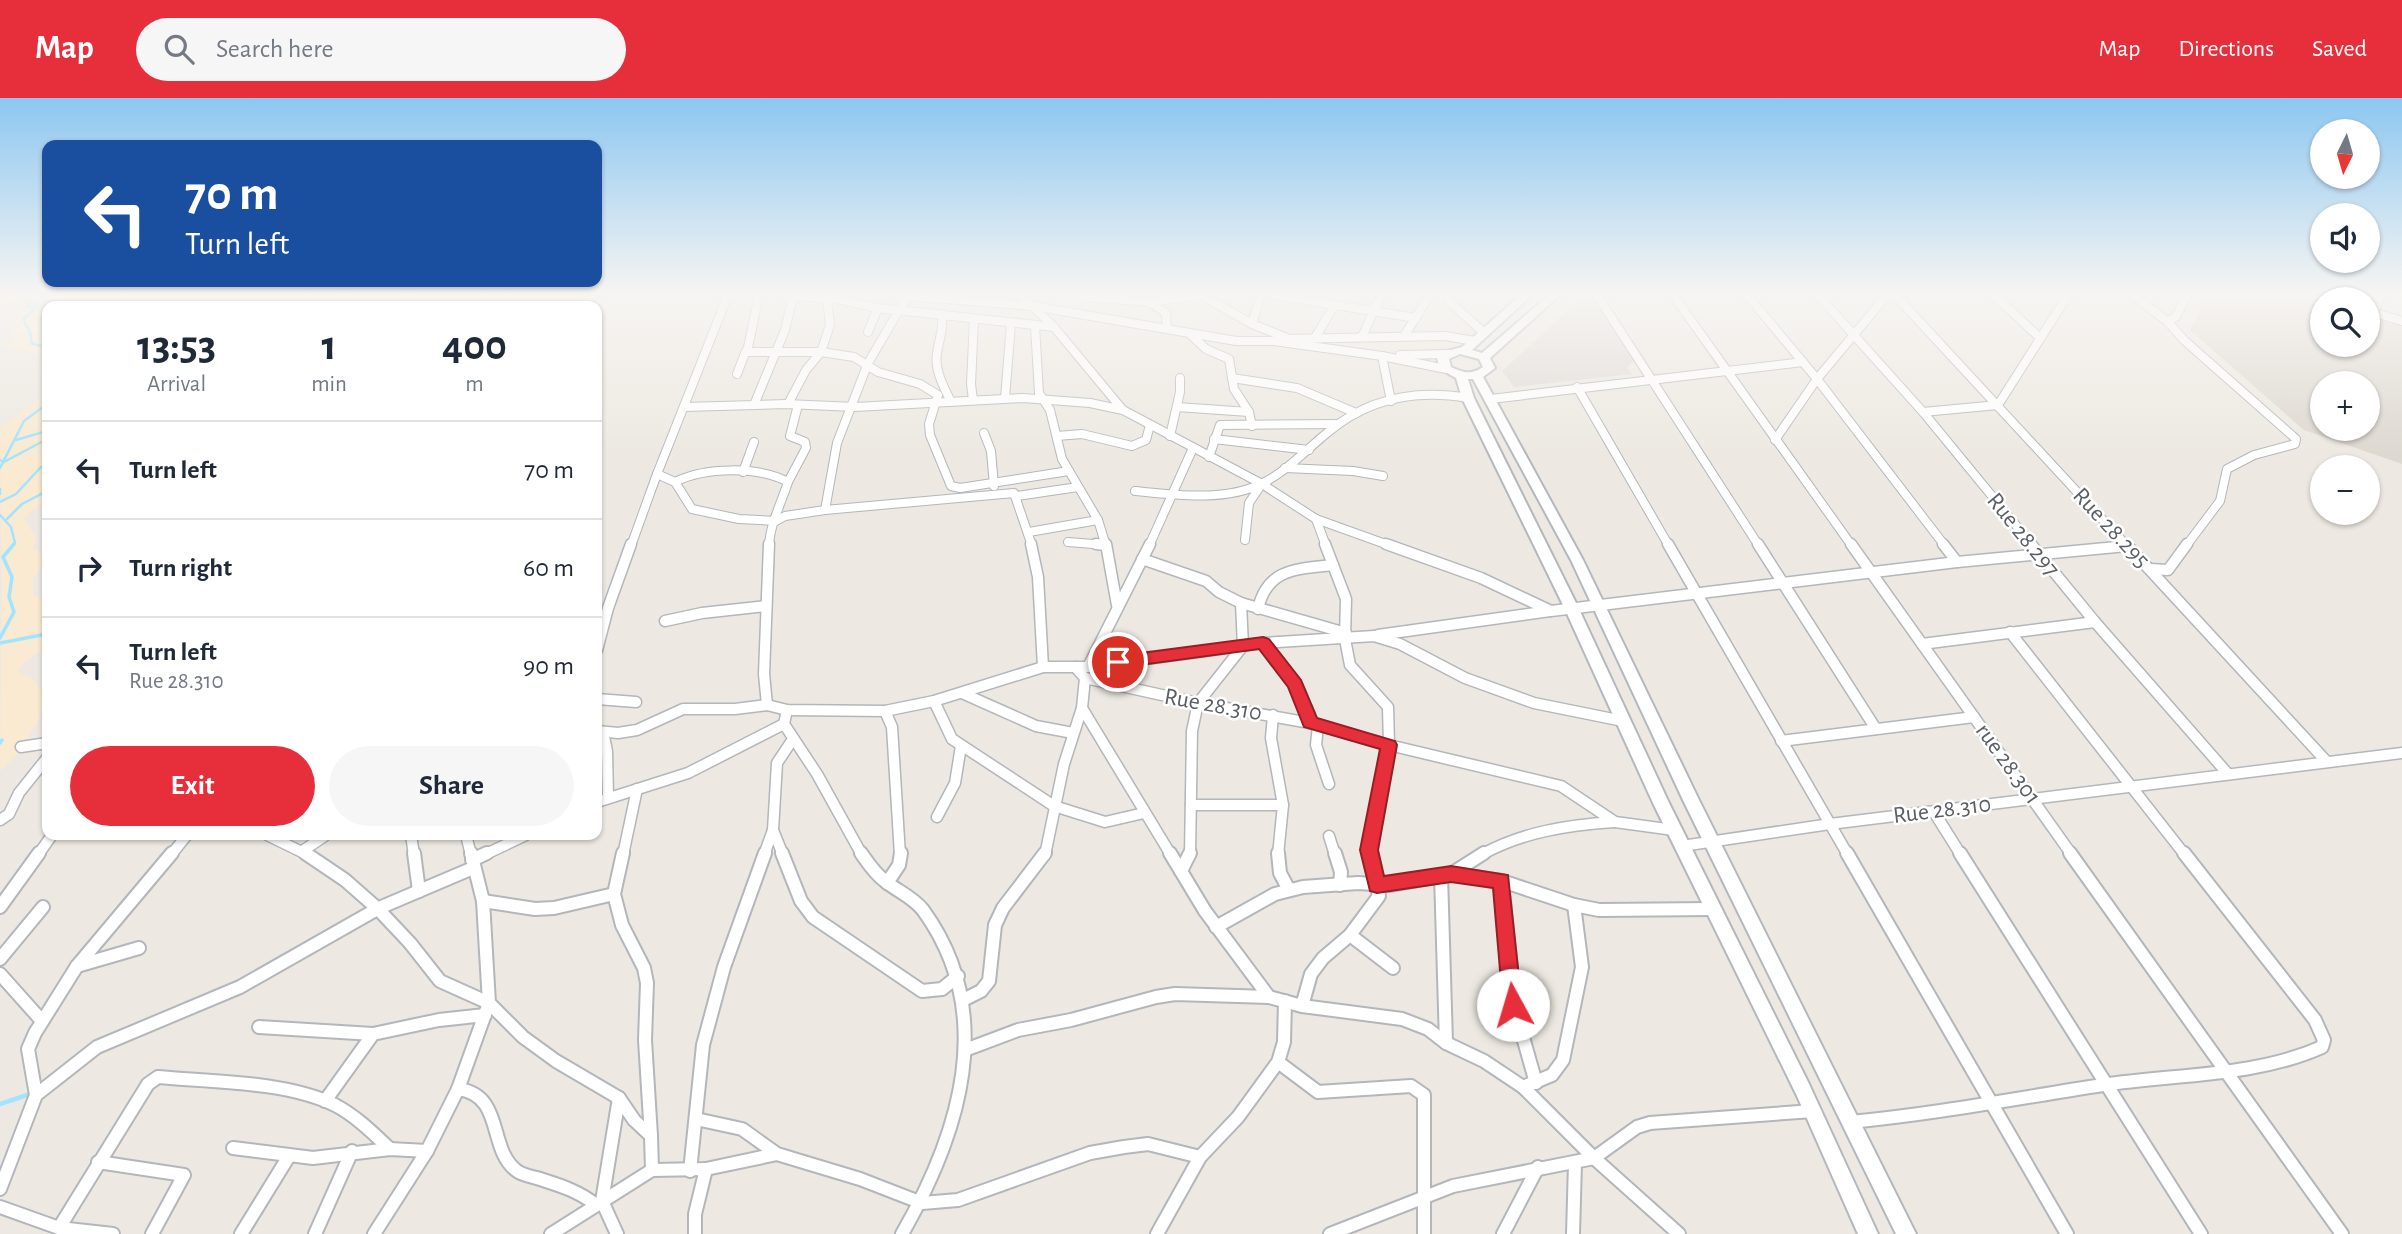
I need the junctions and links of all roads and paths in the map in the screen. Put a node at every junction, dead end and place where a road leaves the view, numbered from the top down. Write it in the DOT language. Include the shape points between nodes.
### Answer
graph roads {
  1 [pos="707,348"];
  2 [pos="747,348"];
  3 [pos="777,348"];
  4 [pos="822,348"];
  5 [pos="877,348"];
  6 [pos="939,348"];
  7 [pos="973,348"];
  8 [pos="1009,348"];
  9 [pos="1038,348"];
  10 [pos="1071,348"];
  11 [pos="1205,348"];
  12 [pos="1324,348"];
  13 [pos="1428,348"];
  14 [pos="1494,348"];
  15 [pos="1633,348"];
  16 [pos="1710,348"];
  17 [pos="1791,348"];
  18 [pos="1842,348"];
  19 [pos="1865,348"];
  20 [pos="1945,348"];
  21 [pos="2034,348"];
  22 [pos="2193,348"];
  23 [pos="1465,350"];
  24 [pos="746,351"];
  25 [pos="775,352"];
  26 [pos="821,352"];
  27 [pos="1448,354"];
  28 [pos="1428,355"];
  29 [pos="1382,356"];
  30 [pos="1484,357"];
  31 [pos="1803,362"];
  32 [pos="868,363"];
  33 [pos="1446,369"];
  34 [pos="1727,372"];
  35 [pos="737,374"];
  36 [pos="1461,376"];
  37 [pos="1477,376"];
  38 [pos="1180,378"];
  39 [pos="1232,378"];
  40 [pos="1654,379"];
  41 [pos="1817,379"];
  42 [pos="1577,387"];
  43 [pos="1005,398"];
  44 [pos="1041,398"];
  45 [pos="1468,398"];
  46 [pos="1491,398"];
  47 [pos="973,400"];
  48 [pos="1391,401"];
  49 [pos="951,402"];
  50 [pos="788,404"];
  51 [pos="937,404"];
  52 [pos="754,405"];
  53 [pos="798,405"];
  54 [pos="1998,405"];
  55 [pos="684,407"];
  56 [pos="1177,407"];
  57 [pos="852,408"];
  58 [pos="1123,410"];
  59 [pos="1249,412"];
  60 [pos="1923,412"];
  61 [pos="1356,413"];
  62 [pos="1338,424"];
  63 [pos="1150,425"];
  64 [pos="1252,426"];
  65 [pos="984,433"];
  66 [pos="1057,436"];
  67 [pos="1170,436"];
  68 [pos="1214,439"];
  69 [pos="1775,440"];
  70 [pos="754,442"];
  71 [pos="1193,448"];
  72 [pos="1309,450"];
  73 [pos="1209,457"];
  74 [pos="1284,468"];
  75 [pos="1069,471"];
  76 [pos="743,472"];
  77 [pos="657,474"];
  78 [pos="1383,476"];
  79 [pos="674,482"];
  80 [pos="788,482"];
  81 [pos="994,482"];
  82 [pos="1262,484"];
  83 [pos="1078,487"];
  84 [pos="1135,491"];
  85 [pos="995,494"];
  86 [pos="1173,495"];
  87 [pos="1017,496"];
  88 [pos="825,510"];
  89 [pos="1316,519"];
  90 [pos="1098,520"];
  91 [pos="776,521"];
  92 [pos="1029,532"];
  93 [pos="1245,540"];
  94 [pos="1068,542"];
  95 [pos="1106,545"];
  96 [pos="2127,546"];
  97 [pos="2038,554"];
  98 [pos="1142,559"];
  99 [pos="1957,562"];
  100 [pos="1333,565"];
  101 [pos="2148,568"];
  102 [pos="1870,574"];
  103 [pos="1781,584"];
  104 [pos="1696,593"];
  105 [pos="1241,603"];
  106 [pos="1116,604"];
  107 [pos="1598,604"];
  108 [pos="766,606"];
  109 [pos="1571,607"];
  110 [pos="1258,608"];
  111 [pos="1550,611"];
  112 [pos="665,621"];
  113 [pos="2095,622"];
  114 [pos="602,631"];
  115 [pos="2010,632"];
  116 [pos="1346,636"];
  117 [pos="1374,636"];
  118 [pos="1263,643"];
  119 [pos="1922,644"];
  120 [pos="1243,646"];
  121 [pos="1043,667"];
  122 [pos="1086,673"];
  123 [pos="962,693"];
  124 [pos="602,699"];
  125 [pos="934,701"];
  126 [pos="636,702"];
  127 [pos="1198,703"];
  128 [pos="767,705"];
  129 [pos="1082,708"];
  130 [pos="787,710"];
  131 [pos="885,711"];
  132 [pos="1273,715"];
  133 [pos="1973,717"];
  134 [pos="1623,721"];
  135 [pos="784,724"];
  136 [pos="1314,724"];
  137 [pos="1876,729"];
  138 [pos="602,732"];
  139 [pos="1073,733"];
  140 [pos="602,737"];
  141 [pos="793,738"];
  142 [pos="1782,741"];
  143 [pos="42,744"];
  144 [pos="1389,745"];
  145 [pos="961,746"];
  146 [pos="21,747"];
  147 [pos="2402,753"];
  148 [pos="2327,762"];
  149 [pos="42,764"];
  150 [pos="2228,774"];
  151 [pos="1329,784"];
  152 [pos="2132,786"];
  153 [pos="637,789"];
  154 [pos="608,797"];
  155 [pos="2034,799"];
  156 [pos="602,800"];
  157 [pos="1191,805"];
  158 [pos="1283,805"];
  159 [pos="1054,806"];
  160 [pos="1934,812"];
  161 [pos="1144,813"];
  162 [pos="937,817"];
  163 [pos="0,820"];
  164 [pos="1615,822"];
  165 [pos="1830,824"];
  166 [pos="773,830"];
  167 [pos="1674,830"];
  168 [pos="1329,836"];
  169 [pos="48,840"];
  170 [pos="183,840"];
  171 [pos="277,840"];
  172 [pos="319,840"];
  173 [pos="412,840"];
  174 [pos="468,840"];
  175 [pos="517,840"];
  176 [pos="1712,841"];
  177 [pos="1682,846"];
  178 [pos="304,850"];
  179 [pos="472,864"];
  180 [pos="1181,871"];
  181 [pos="1446,874"];
  182 [pos="1502,881"];
  183 [pos="887,883"];
  184 [pos="1340,885"];
  185 [pos="1377,885"];
  186 [pos="1289,890"];
  187 [pos="419,891"];
  188 [pos="614,894"];
  189 [pos="483,901"];
  190 [pos="1574,905"];
  191 [pos="0,907"];
  192 [pos="43,907"];
  193 [pos="379,908"];
  194 [pos="1713,909"];
  195 [pos="1216,927"];
  196 [pos="1350,935"];
  197 [pos="139,948"];
  198 [pos="0,959"];
  199 [pos="77,966"];
  200 [pos="1392,968"];
  201 [pos="0,974"];
  202 [pos="958,976"];
  203 [pos="1269,997"];
  204 [pos="962,1000"];
  205 [pos="1285,1001"];
  206 [pos="1302,1006"];
  207 [pos="487,1009"];
  208 [pos="42,1021"];
  209 [pos="259,1027"];
  210 [pos="373,1034"];
  211 [pos="1446,1043"];
  212 [pos="965,1050"];
  213 [pos="1278,1062"];
  214 [pos="2223,1069"];
  215 [pos="1536,1083"];
  216 [pos="2104,1085"];
  217 [pos="1523,1087"];
  218 [pos="458,1088"];
  219 [pos="36,1095"];
  220 [pos="619,1098"];
  221 [pos="325,1101"];
  222 [pos="1991,1104"];
  223 [pos="1813,1111"];
  224 [pos="696,1119"];
  225 [pos="1850,1122"];
  226 [pos="651,1136"];
  227 [pos="233,1148"];
  228 [pos="390,1149"];
  229 [pos="428,1151"];
  230 [pos="352,1152"];
  231 [pos="777,1154"];
  232 [pos="289,1156"];
  233 [pos="1200,1157"];
  234 [pos="1594,1158"];
  235 [pos="98,1162"];
  236 [pos="1575,1163"];
  237 [pos="1538,1167"];
  238 [pos="706,1169"];
  239 [pos="652,1170"];
  240 [pos="690,1171"];
  241 [pos="0,1189"];
  242 [pos="1422,1198"];
  243 [pos="599,1203"];
  244 [pos="922,1203"];
  245 [pos="0,1207"];
  246 [pos="59,1228"];
  247 [pos="113,1234"];
  248 [pos="152,1234"];
  249 [pos="241,1234"];
  250 [pos="315,1234"];
  251 [pos="374,1234"];
  252 [pos="551,1234"];
  253 [pos="617,1234"];
  254 [pos="695,1234"];
  255 [pos="902,1234"];
  256 [pos="1157,1234"];
  257 [pos="1330,1234"];
  258 [pos="1424,1234"];
  259 [pos="1503,1234"];
  260 [pos="1573,1234"];
  261 [pos="1679,1234"];
  262 [pos="1868,1234"];
  263 [pos="1906,1234"];
  264 [pos="2067,1234"];
  265 [pos="2201,1234"];
  266 [pos="2342,1234"];
  1 -- 55 [label="street"];
  2 -- 24 [label="street"];
  3 -- 25 [label="street"];
  4 -- 26 [label="street"];
  5 -- 32 [label="street"];
  6 -- 49 [label="street" via="938,366"];
  7 -- 47 [label="street"];
  8 -- 43 [label="street"];
  9 -- 44 [label="street"];
  10 -- 58 [label="street"];
  11 -- 39 [label="street" via="1228,357"];
  12 -- 29 [label="street"];
  13 -- 28 [label="street"];
  14 -- 30 [label="main road"];
  15 -- 40 [label="street"];
  16 -- 34 [label="street, rue 28.301"];
  17 -- 31 [label="street"];
  18 -- 41 [label="street"];
  19 -- 60 [label="street, Rue 28.297"];
  20 -- 54 [label="street, Rue 28.295"];
  21 -- 54 [label="street"];
  22 -- 101 [label="street" via="2296,442 2238,461 2227,470 2220,501 2197,535 2168,570"];
  23 -- 27 [label="main road"];
  23 -- 30 [label="main road"];
  24 -- 25 [label="street"];
  24 -- 35 [label="street"];
  25 -- 26 [label="street"];
  25 -- 52 [label="street"];
  26 -- 32 [label="street"];
  26 -- 50 [label="street"];
  27 -- 28 [label="street"];
  27 -- 33 [label="main road" via="1443,364"];
  28 -- 29 [label="street"];
  29 -- 33 [label="street"];
  29 -- 48 [label="street"];
  30 -- 37 [label="main road" via="1489,368"];
  31 -- 34 [label="street"];
  31 -- 41 [label="street"];
  32 -- 51 [label="street" via="880,374 934,390"];
  32 -- 57 [label="street"];
  33 -- 36 [label="main road"];
  34 -- 40 [label="street"];
  34 -- 69 [label="street, rue 28.301"];
  36 -- 37 [label="main road"];
  36 -- 45 [label="main road"];
  37 -- 46 [label="main road"];
  38 -- 56 [label="street"];
  39 -- 59 [label="street"];
  39 -- 61 [label="street" via="1297,388"];
  40 -- 42 [label="street"];
  40 -- 103 [label="street"];
  41 -- 69 [label="street"];
  41 -- 99 [label="street"];
  42 -- 46 [label="street"];
  42 -- 104 [label="street"];
  43 -- 44 [label="street"];
  43 -- 47 [label="street"];
  44 -- 58 [label="street"];
  44 -- 66 [label="street" via="1050,410"];
  45 -- 48 [label="street" via="1441,393"];
  45 -- 109 [label="main road"];
  46 -- 107 [label="main road"];
  47 -- 49 [label="street"];
  48 -- 61 [label="street"];
  49 -- 51 [label="street"];
  50 -- 52 [label="street"];
  50 -- 53 [label="street"];
  51 -- 57 [label="street"];
  51 -- 81 [label="street" via="930,435 951,486"];
  52 -- 55 [label="street"];
  53 -- 57 [label="street"];
  53 -- 80 [label="street" via="790,436 805,442 806,448"];
  54 -- 60 [label="street"];
  54 -- 96 [label="street, Rue 28.295"];
  55 -- 77 [label="street"];
  56 -- 59 [label="street"];
  56 -- 67 [label="street"];
  57 -- 88 [label="street" via="836,443"];
  58 -- 63 [label="street"];
  59 -- 64 [label="street"];
  60 -- 97 [label="street, Rue 28.297"];
  61 -- 62 [label="street"];
  62 -- 64 [label="street"];
  62 -- 72 [label="street"];
  63 -- 66 [label="street" via="1146,440 1132,446 1082,434"];
  63 -- 67 [label="street"];
  64 -- 68 [label="street" via="1220,425"];
  65 -- 81 [label="street"];
  66 -- 75 [label="street"];
  67 -- 71 [label="street"];
  68 -- 72 [label="street"];
  68 -- 73 [label="street"];
  69 -- 102 [label="street, rue 28.301"];
  70 -- 76 [label="street"];
  71 -- 73 [label="street"];
  71 -- 86 [label="street"];
  72 -- 74 [label="street"];
  73 -- 82 [label="street"];
  74 -- 78 [label="street"];
  74 -- 82 [label="street"];
  75 -- 81 [label="street"];
  75 -- 83 [label="street"];
  76 -- 79 [label="street"];
  76 -- 80 [label="street" via="765,472"];
  77 -- 79 [label="street"];
  77 -- 114 [label="street"];
  79 -- 91 [label="street" via="692,509"];
  80 -- 91 [label="street"];
  81 -- 85 [label="street"];
  82 -- 86 [label="street"];
  82 -- 89 [label="street"];
  82 -- 93 [label="street" via="1250,500"];
  83 -- 87 [label="street"];
  83 -- 90 [label="street"];
  84 -- 86 [label="street"];
  85 -- 87 [label="street"];
  85 -- 88 [label="street"];
  86 -- 98 [label="street"];
  87 -- 92 [label="street"];
  88 -- 91 [label="street"];
  89 -- 100 [label="street"];
  89 -- 111 [label="street" via="1481,578"];
  90 -- 92 [label="street"];
  90 -- 95 [label="street"];
  91 -- 108 [label="street" via="770,528"];
  92 -- 121 [label="street" via="1038,577"];
  94 -- 95 [label="street"];
  95 -- 106 [label="street"];
  96 -- 97 [label="street"];
  96 -- 101 [label="street, Rue 28.295"];
  97 -- 99 [label="street"];
  97 -- 113 [label="street, Rue 28.297"];
  98 -- 105 [label="street" via="1206,581"];
  98 -- 106 [label="street" via="1133,582"];
  99 -- 102 [label="street"];
  100 -- 110 [label="street" via="1302,568 1269,582"];
  100 -- 116 [label="street" via="1346,599"];
  101 -- 148 [label="street, Rue 28.295"];
  102 -- 103 [label="street"];
  102 -- 119 [label="street, rue 28.301"];
  103 -- 104 [label="street"];
  103 -- 137 [label="street"];
  104 -- 107 [label="street"];
  104 -- 142 [label="street"];
  105 -- 110 [label="street"];
  105 -- 120 [label="street"];
  106 -- 122 [label="street"];
  107 -- 109 [label="street"];
  107 -- 176 [label="main road"];
  108 -- 112 [label="street"];
  108 -- 128 [label="street"];
  109 -- 111 [label="street"];
  109 -- 134 [label="main road"];
  110 -- 116 [label="street" via="1315,622"];
  111 -- 117 [label="street"];
  113 -- 115 [label="street"];
  113 -- 150 [label="street, Rue 28.297"];
  115 -- 119 [label="street"];
  115 -- 152 [label="street"];
  116 -- 117 [label="street"];
  116 -- 118 [label="street"];
  116 -- 144 [label="street" via="1347,656 1355,674 1388,707"];
  117 -- 134 [label="street" via="1401,644 1465,678 1534,703"];
  118 -- 120 [label="street"];
  118 -- 136 [label="street" via="1296,685"];
  119 -- 133 [label="street, rue 28.301"];
  120 -- 122 [label="street"];
  120 -- 127 [label="street"];
  121 -- 122 [label="street" via="1074,667"];
  121 -- 123 [label="street"];
  122 -- 127 [label="street, Rue 28.310"];
  122 -- 129 [label="street"];
  123 -- 125 [label="street"];
  123 -- 139 [label="street" via="1036,726"];
  124 -- 126 [label="street"];
  125 -- 131 [label="street"];
  125 -- 145 [label="street" via="952,738"];
  127 -- 132 [label="street, Rue 28.310"];
  127 -- 157 [label="street" via="1192,730"];
  128 -- 130 [label="street"];
  128 -- 138 [label="street" via="683,709 637,730"];
  129 -- 139 [label="street"];
  129 -- 161 [label="street"];
  130 -- 131 [label="street"];
  130 -- 135 [label="street"];
  131 -- 183 [label="street" via="892,727 901,851 899,865"];
  132 -- 136 [label="street, Rue 28.310"];
  132 -- 158 [label="street" via="1272,738"];
  133 -- 137 [label="street"];
  133 -- 155 [label="street, rue 28.301"];
  134 -- 167 [label="main road"];
  135 -- 141 [label="street"];
  135 -- 153 [label="street" via="688,773"];
  136 -- 144 [label="street, Rue 28.310"];
  136 -- 151 [label="street"];
  137 -- 142 [label="street"];
  139 -- 159 [label="street"];
  140 -- 154 [label="street" via="607,751"];
  141 -- 166 [label="street" via="775,770"];
  141 -- 183 [label="street" via="846,828"];
  142 -- 165 [label="street"];
  143 -- 146 [label="street"];
  144 -- 164 [label="street, Rue 28.310" via="1561,786"];
  144 -- 185 [label="street" via="1369,850"];
  145 -- 159 [label="street"];
  145 -- 162 [label="street" via="951,798"];
  147 -- 148 [label="street, Rue 28.310"];
  148 -- 150 [label="street, Rue 28.310"];
  149 -- 163 [label="street" via="9,814"];
  150 -- 152 [label="street, Rue 28.310"];
  152 -- 155 [label="street, Rue 28.310"];
  152 -- 214 [label="street" via="2315,1020 2324,1040 2322,1047 2302,1056"];
  153 -- 154 [label="street"];
  153 -- 188 [label="street"];
  154 -- 156 [label="street"];
  155 -- 160 [label="street, Rue 28.310"];
  155 -- 214 [label="street, rue 28.301"];
  157 -- 158 [label="street"];
  157 -- 180 [label="street" via="1190,855"];
  158 -- 186 [label="street" via="1277,861"];
  159 -- 161 [label="street" via="1105,822"];
  159 -- 204 [label="street" via="1045,854 1010,897 996,925 989,981 979,994"];
  160 -- 165 [label="street, Rue 28.310"];
  160 -- 216 [label="street"];
  161 -- 180 [label="street"];
  164 -- 167 [label="street, Rue 28.310"];
  164 -- 181 [label="street" via="1564,826 1525,837 1483,852"];
  165 -- 176 [label="street, Rue 28.310"];
  165 -- 222 [label="street"];
  166 -- 202 [label="street" via="801,901 813,917 922,991 934,993"];
  166 -- 224 [label="street" via="724,967 703,1045"];
  167 -- 177 [label="main road"];
  168 -- 184 [label="street" via="1341,873"];
  169 -- 191 [label="street"];
  170 -- 199 [label="street"];
  171 -- 178 [label="street"];
  172 -- 178 [label="street"];
  173 -- 187 [label="street"];
  174 -- 179 [label="street"];
  175 -- 179 [label="street"];
  176 -- 177 [label="street, Rue 28.310"];
  176 -- 225 [label="main road"];
  177 -- 194 [label="main road"];
  178 -- 193 [label="street"];
  179 -- 187 [label="street"];
  179 -- 189 [label="street"];
  180 -- 195 [label="street"];
  181 -- 182 [label="street"];
  181 -- 185 [label="street"];
  181 -- 211 [label="street"];
  182 -- 190 [label="street"];
  182 -- 215 [label="street" via="1513,1005"];
  183 -- 202 [label="street" via="922,909"];
  184 -- 185 [label="street"];
  184 -- 186 [label="street"];
  185 -- 196 [label="street" via="1379,896"];
  186 -- 195 [label="street"];
  187 -- 193 [label="street"];
  188 -- 189 [label="street" via="554,908"];
  188 -- 226 [label="street" via="647,983"];
  189 -- 207 [label="street"];
  190 -- 194 [label="street" via="1623,911"];
  190 -- 215 [label="street" via="1582,967 1577,995 1560,1070"];
  192 -- 198 [label="street"];
  193 -- 207 [label="street" via="438,979"];
  193 -- 219 [label="street" via="240,987 97,1047"];
  194 -- 223 [label="main road"];
  195 -- 203 [label="street"];
  196 -- 200 [label="street"];
  196 -- 206 [label="street" via="1311,974"];
  197 -- 199 [label="street"];
  199 -- 208 [label="street"];
  201 -- 208 [label="street"];
  202 -- 204 [label="street"];
  203 -- 205 [label="street"];
  203 -- 212 [label="street" via="1156,996 1018,1030"];
  204 -- 212 [label="street"];
  205 -- 206 [label="street"];
  205 -- 213 [label="street" via="1284,1042"];
  206 -- 211 [label="street" via="1402,1020 1428,1029"];
  207 -- 210 [label="street"];
  207 -- 218 [label="street"];
  207 -- 220 [label="street" via="556,1061"];
  208 -- 219 [label="street" via="28,1049"];
  209 -- 210 [label="street"];
  210 -- 221 [label="street"];
  211 -- 217 [label="street"];
  212 -- 244 [label="street" via="959,1106"];
  213 -- 233 [label="street" via="1238,1117"];
  213 -- 242 [label="street" via="1318,1092 1418,1089 1424,1095"];
  214 -- 216 [label="street"];
  214 -- 266 [label="street, rue 28.301"];
  215 -- 217 [label="street"];
  216 -- 222 [label="street"];
  216 -- 265 [label="street"];
  217 -- 234 [label="street"];
  218 -- 229 [label="street"];
  218 -- 243 [label="street" via="480,1097 517,1171"];
  219 -- 241 [label="street"];
  220 -- 226 [label="street"];
  220 -- 243 [label="street"];
  221 -- 228 [label="street" via="352,1115"];
  221 -- 235 [label="street" via="239,1085 154,1078"];
  222 -- 225 [label="street"];
  222 -- 264 [label="street"];
  223 -- 234 [label="street" via="1650,1123"];
  223 -- 262 [label="main road"];
  224 -- 231 [label="street" via="742,1129"];
  224 -- 240 [label="street"];
  225 -- 263 [label="main road"];
  226 -- 239 [label="street"];
  227 -- 232 [label="street"];
  228 -- 229 [label="street"];
  228 -- 230 [label="street"];
  229 -- 251 [label="street"];
  230 -- 232 [label="street"];
  230 -- 250 [label="street"];
  231 -- 238 [label="street"];
  231 -- 244 [label="street"];
  232 -- 249 [label="street"];
  233 -- 244 [label="street" via="1147,1144 1124,1147 1090,1153 958,1200"];
  233 -- 256 [label="street"];
  234 -- 236 [label="street"];
  234 -- 261 [label="street"];
  235 -- 246 [label="street"];
  235 -- 248 [label="street" via="184,1175"];
  236 -- 237 [label="street"];
  236 -- 260 [label="street"];
  237 -- 242 [label="street"];
  237 -- 259 [label="street"];
  238 -- 240 [label="street"];
  238 -- 254 [label="street"];
  239 -- 240 [label="street"];
  239 -- 243 [label="street"];
  242 -- 257 [label="street"];
  242 -- 258 [label="street"];
  243 -- 252 [label="street"];
  243 -- 253 [label="street"];
  244 -- 255 [label="street"];
  245 -- 246 [label="street"];
  246 -- 247 [label="street"];
}
